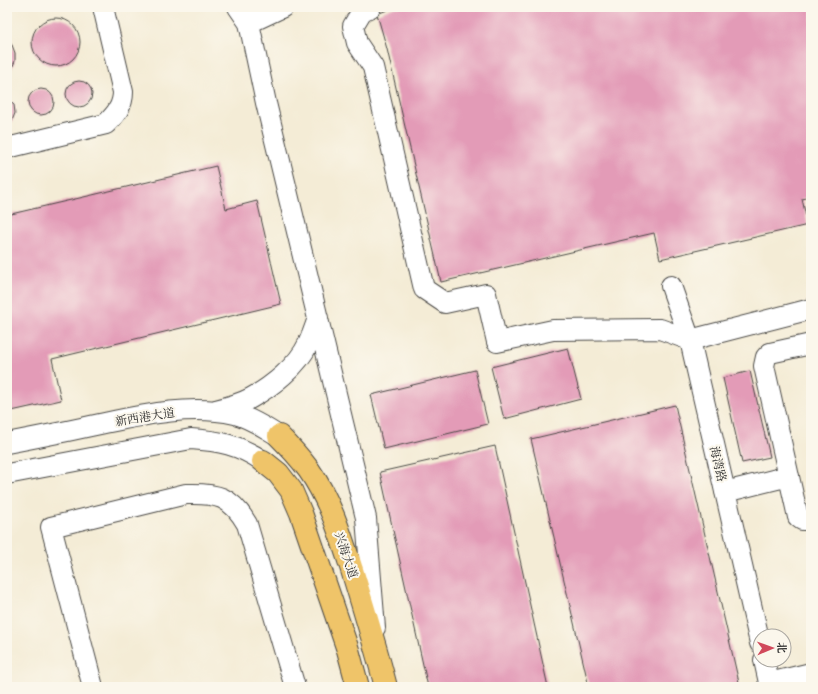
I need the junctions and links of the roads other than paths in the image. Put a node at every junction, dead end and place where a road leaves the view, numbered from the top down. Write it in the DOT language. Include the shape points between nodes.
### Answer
graph roads {
  1 [pos="103,7"];
  2 [pos="283,7"];
  3 [pos="370,7"];
  4 [pos="244,15"];
  5 [pos="7,148"];
  6 [pos="671,286"];
  7 [pos="811,309"];
  8 [pos="318,318"];
  9 [pos="690,340"];
  10 [pos="811,344"];
  11 [pos="215,411"];
  12 [pos="279,436"];
  13 [pos="7,443"];
  14 [pos="264,461"];
  15 [pos="7,474"];
  16 [pos="789,476"];
  17 [pos="725,492"];
  18 [pos="811,520"];
  19 [pos="757,628"];
  20 [pos="377,652"];
  21 [pos="766,668"];
  22 [pos="811,673"];
  23 [pos="770,685"];
  24 [pos="93,687"];
  25 [pos="295,687"];
  26 [pos="358,687"];
  27 [pos="386,687"];
  1 -- 5 [label="street" via="122,92 123,100 117,112 106,124"];
  2 -- 4 [label="street"];
  3 -- 9 [label="street" via="362,11 353,26 357,43 373,67 424,289 445,303 486,294 497,342 553,330 660,329"];
  4 -- 8 [label="street"];
  6 -- 9 [label="street, 海湾路"];
  7 -- 9 [label="street"];
  8 -- 11 [label="street" via="308,345 283,376 251,398"];
  8 -- 20 [label="street" via="366,518"];
  9 -- 17 [label="street, 海湾路"];
  10 -- 16 [label="street" via="770,353 764,366"];
  11 -- 12 [label="street, 新西港大道" via="237,415"];
  11 -- 13 [label="street, 新西港大道" via="186,410 126,419"];
  12 -- 20 [label="main road, 兴海大道" via="309,470 323,494 345,550"];
  14 -- 15 [label="street" via="232,445 212,440 191,439"];
  14 -- 26 [label="main road" via="278,473 291,490 301,513 348,650"];
  16 -- 17 [label="street"];
  16 -- 18 [label="street" via="798,516 802,520"];
  17 -- 19 [label="street, 海湾路"];
  20 -- 27 [label="main road, 兴海大道"];
  21 -- 23 [label="street"];
  22 -- 23 [label="street"];
  24 -- 25 [label="street" via="51,527 186,494 199,494 226,500 240,511 248,524"];
}
